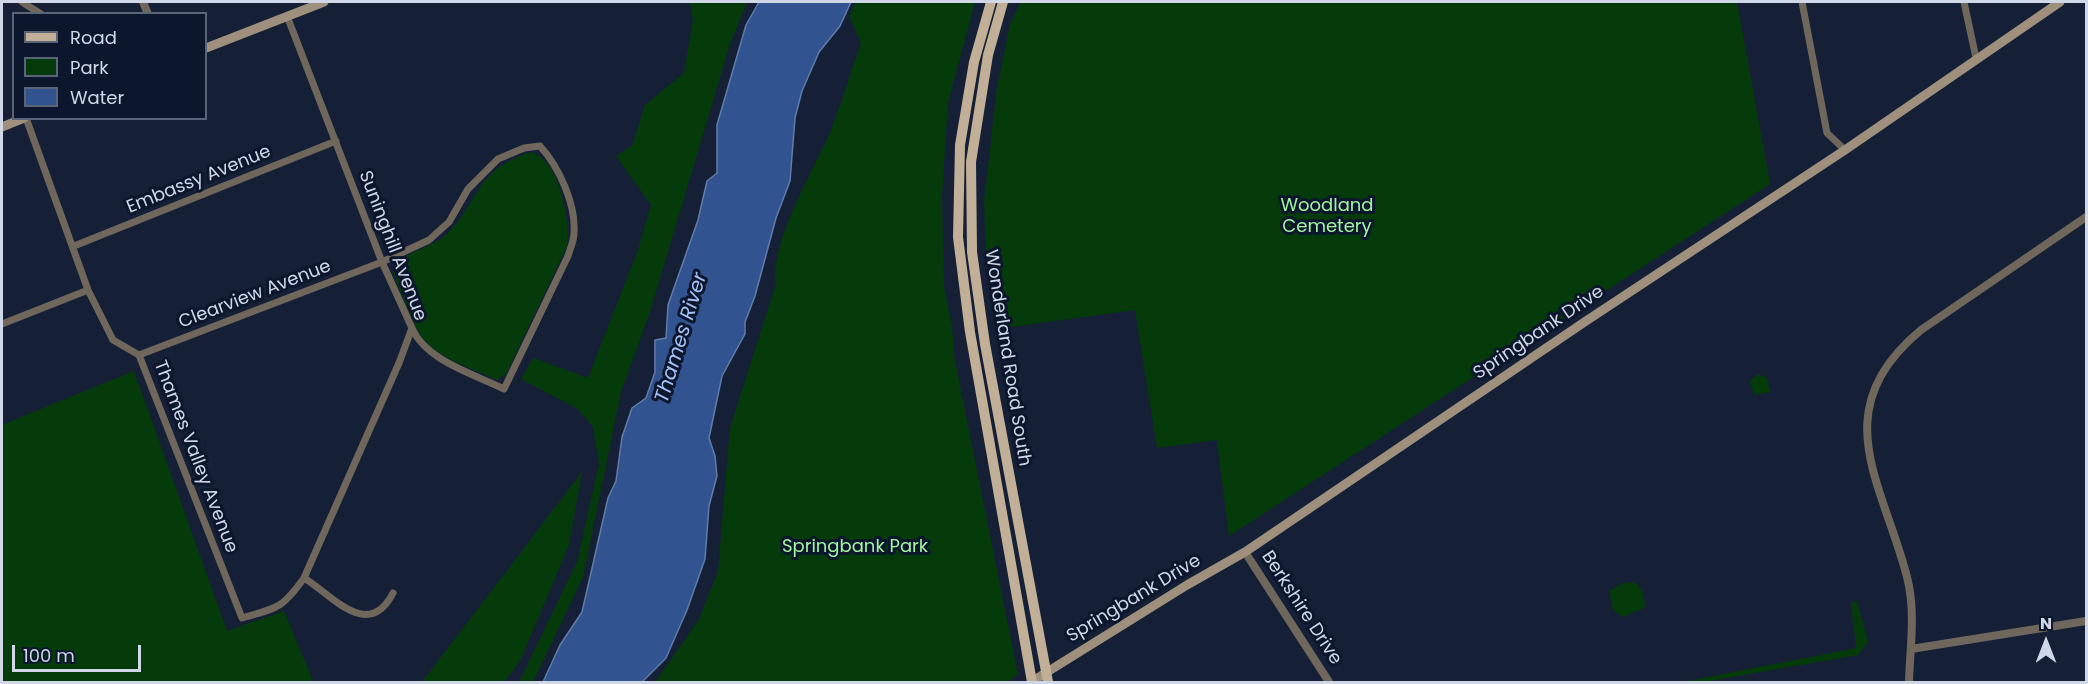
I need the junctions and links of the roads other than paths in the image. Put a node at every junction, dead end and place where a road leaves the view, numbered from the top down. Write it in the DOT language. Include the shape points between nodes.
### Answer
graph roads {
  1 [pos="22,2"];
  2 [pos="324,2"];
  3 [pos="991,2"];
  4 [pos="1003,2"];
  5 [pos="1802,2"];
  6 [pos="1964,2"];
  7 [pos="2060,2"];
  8 [pos="38,12"];
  9 [pos="287,16"];
  10 [pos="207,48"];
  11 [pos="1976,58"];
  12 [pos="20,120"];
  13 [pos="26,120"];
  14 [pos="2,127"];
  15 [pos="336,141"];
  16 [pos="1845,150"];
  17 [pos="2086,217"];
  18 [pos="74,246"];
  19 [pos="382,262"];
  20 [pos="88,290"];
  21 [pos="2,324"];
  22 [pos="412,328"];
  23 [pos="139,355"];
  24 [pos="1245,552"];
  25 [pos="304,578"];
  26 [pos="393,593"];
  27 [pos="242,618"];
  28 [pos="2086,621"];
  29 [pos="1911,649"];
  30 [pos="1047,678"];
  31 [pos="1032,682"];
  32 [pos="1329,682"];
  33 [pos="1909,682"];
  1 -- 8 [label="street"];
  2 -- 9 [label="main road"];
  3 -- 31 [label="main road, Wonderland Road South" via="974,62 960,145 958,237 970,332"];
  4 -- 30 [label="main road, Wonderland Road South" via="991,41 971,162 972,241 985,344"];
  5 -- 16 [label="street" via="1827,133"];
  6 -- 11 [label="street"];
  7 -- 11 [label="main road, Springbank Drive"];
  9 -- 10 [label="main road"];
  9 -- 15 [label="street, Suninghill Avenue"];
  11 -- 16 [label="main road, Springbank Drive"];
  12 -- 14 [label="main road"];
  13 -- 18 [label="street, Thames Valley Avenue"];
  15 -- 18 [label="street, Embassy Avenue"];
  15 -- 19 [label="street, Suninghill Avenue"];
  16 -- 24 [label="main road, Springbank Drive"];
  17 -- 29 [label="street" via="1900,346 1872,399 1867,443 1870,465 1908,578"];
  18 -- 20 [label="street, Thames Valley Avenue"];
  19 -- 22 [label="street, Suninghill Avenue"];
  19 -- 22 [label="street, Clearview Avenue" via="429,240 443,228 468,189 498,159 540,146 553,160 572,211 574,234 568,256 504,389 437,356 423,346"];
  19 -- 23 [label="street, Clearview Avenue"];
  20 -- 21 [label="street"];
  20 -- 23 [label="street, Thames Valley Avenue" via="113,340"];
  22 -- 25 [label="street, Suninghill Avenue"];
  23 -- 27 [label="street, Thames Valley Avenue"];
  24 -- 30 [label="main road, Springbank Drive" via="1187,585"];
  24 -- 32 [label="street, Berkshire Drive"];
  25 -- 26 [label="street" via="357,615 369,615 387,604"];
  25 -- 27 [label="street, Suninghill Avenue" via="278,608"];
  28 -- 29 [label="street"];
  29 -- 33 [label="street"];
  30 -- 31 [label="main road, Springbank Drive"];
}
